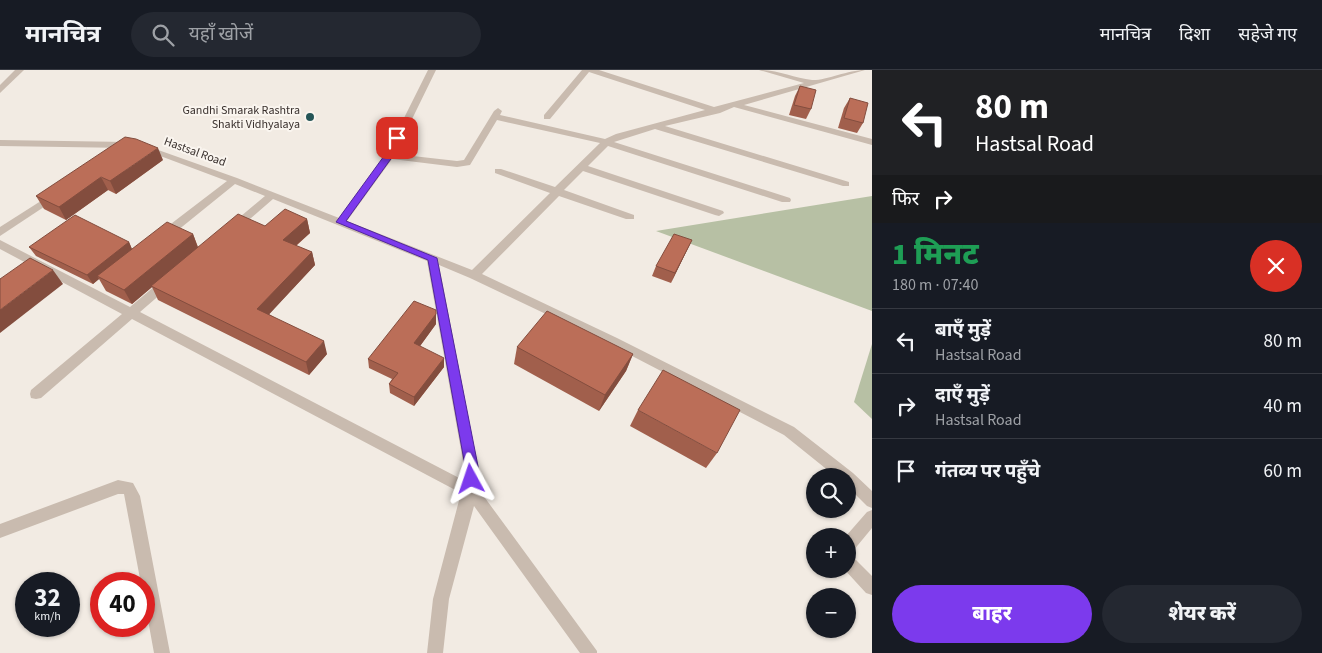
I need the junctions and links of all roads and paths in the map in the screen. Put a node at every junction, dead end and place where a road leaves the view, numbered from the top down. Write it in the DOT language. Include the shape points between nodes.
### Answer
graph roads {
  1 [pos="20,70"];
  2 [pos="432,70"];
  3 [pos="586,70"];
  4 [pos="591,70"];
  5 [pos="763,70"];
  6 [pos="861,70"];
  7 [pos="812,83"];
  8 [pos="0,90"];
  9 [pos="734,105"];
  10 [pos="717,111"];
  11 [pos="547,117"];
  12 [pos="655,126"];
  13 [pos="606,142"];
  14 [pos="872,142"];
  15 [pos="0,143"];
  16 [pos="128,145"];
  17 [pos="112,156"];
  18 [pos="388,156"];
  19 [pos="582,167"];
  20 [pos="498,171"];
  21 [pos="234,180"];
  22 [pos="846,184"];
  23 [pos="64,188"];
  24 [pos="556,191"];
  25 [pos="272,195"];
  26 [pos="786,200"];
  27 [pos="719,213"];
  28 [pos="630,217"];
  29 [pos="341,222"];
  30 [pos="0,232"];
  31 [pos="220,238"];
  32 [pos="0,244"];
  33 [pos="152,245"];
  34 [pos="432,258"];
  35 [pos="176,275"];
  36 [pos="474,275"];
  37 [pos="132,312"];
  38 [pos="36,394"];
  39 [pos="835,468"];
  40 [pos="856,486"];
  41 [pos="471,491"];
  42 [pos="872,501"];
  43 [pos="872,517"];
  44 [pos="0,531"];
  45 [pos="856,536"];
  46 [pos="856,570"];
  47 [pos="872,587"];
  48 [pos="588,651"];
  49 [pos="162,653"];
  50 [pos="435,653"];
  1 -- 8 [label="street"];
  2 -- 18 [label="street"];
  3 -- 11 [label="street"];
  4 -- 10 [label="street"];
  5 -- 7 [label="street"];
  6 -- 7 [label="street"];
  7 -- 9 [label="street"];
  9 -- 10 [label="street"];
  9 -- 14 [label="street"];
  10 -- 12 [label="street"];
  12 -- 13 [label="street"];
  12 -- 22 [label="street"];
  13 -- 18 [label="street" via="497,113 467,163"];
  13 -- 19 [label="street"];
  13 -- 26 [label="street"];
  15 -- 16 [label="street, Hastsal Road"];
  16 -- 17 [label="street"];
  16 -- 21 [label="street, Hastsal Road" via="152,150"];
  18 -- 29 [label="street"];
  19 -- 24 [label="street"];
  19 -- 27 [label="street"];
  20 -- 24 [label="street"];
  21 -- 25 [label="street, Hastsal Road"];
  21 -- 33 [label="street"];
  23 -- 30 [label="street"];
  24 -- 28 [label="street"];
  24 -- 36 [label="street"];
  25 -- 29 [label="street, Hastsal Road"];
  25 -- 31 [label="street"];
  29 -- 34 [label="street, Hastsal Road"];
  32 -- 37 [label="street" via="97,289"];
  34 -- 36 [label="street, Hastsal Road"];
  34 -- 41 [label="street" via="471,466"];
  35 -- 37 [label="street"];
  36 -- 39 [label="street, Hastsal Road" via="789,430"];
  37 -- 38 [label="street"];
  37 -- 41 [label="street"];
  40 -- 42 [label="street, Hastsal Road"];
  41 -- 48 [label="street"];
  41 -- 50 [label="street" via="443,592"];
  43 -- 45 [label="street"];
  44 -- 49 [label="street" via="118,487 128,488"];
  46 -- 47 [label="street"];
}
